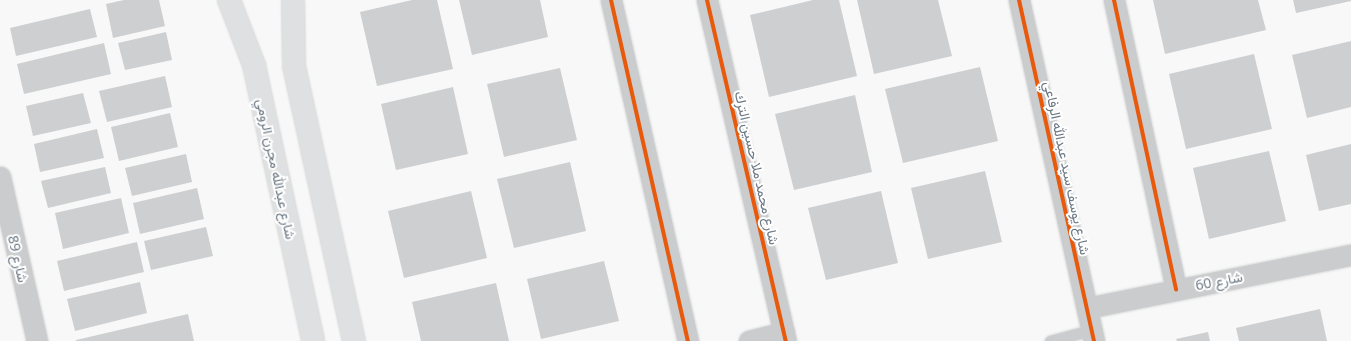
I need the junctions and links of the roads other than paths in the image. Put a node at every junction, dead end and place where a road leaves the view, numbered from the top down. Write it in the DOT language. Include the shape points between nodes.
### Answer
graph roads {
  1 [pos="229,0"];
  2 [pos="293,0"];
  3 [pos="611,0"];
  4 [pos="707,0"];
  5 [pos="1019,0"];
  6 [pos="1114,0"];
  7 [pos="0,177"];
  8 [pos="1351,255"];
  9 [pos="1176,289"];
  10 [pos="1087,308"];
  11 [pos="1093,336"];
  12 [pos="785,337"];
  13 [pos="37,341"];
  14 [pos="313,341"];
  15 [pos="354,341"];
  16 [pos="688,341"];
  17 [pos="749,341"];
  18 [pos="1050,341"];
  1 -- 14 [label="main road, شارع عبدالله مجرن الرومي" via="254,65"];
  2 -- 15 [label="main road" via="294,66"];
  3 -- 16 [label="street"];
  4 -- 12 [label="street, شارع محمد ملا حسين الترك"];
  5 -- 10 [label="street, شارع يوسف سيد عبدالله الرفاعي"];
  6 -- 9 [label="street"];
  7 -- 13 [label="street, شارع 89"];
  8 -- 9 [label="street, شارع 60"];
  9 -- 10 [label="street, شارع 60"];
  10 -- 11 [label="street, شارع يوسف سيد عبدالله الرفاعي"];
  11 -- 18 [label="lane"];
  12 -- 17 [label="street"];
}
